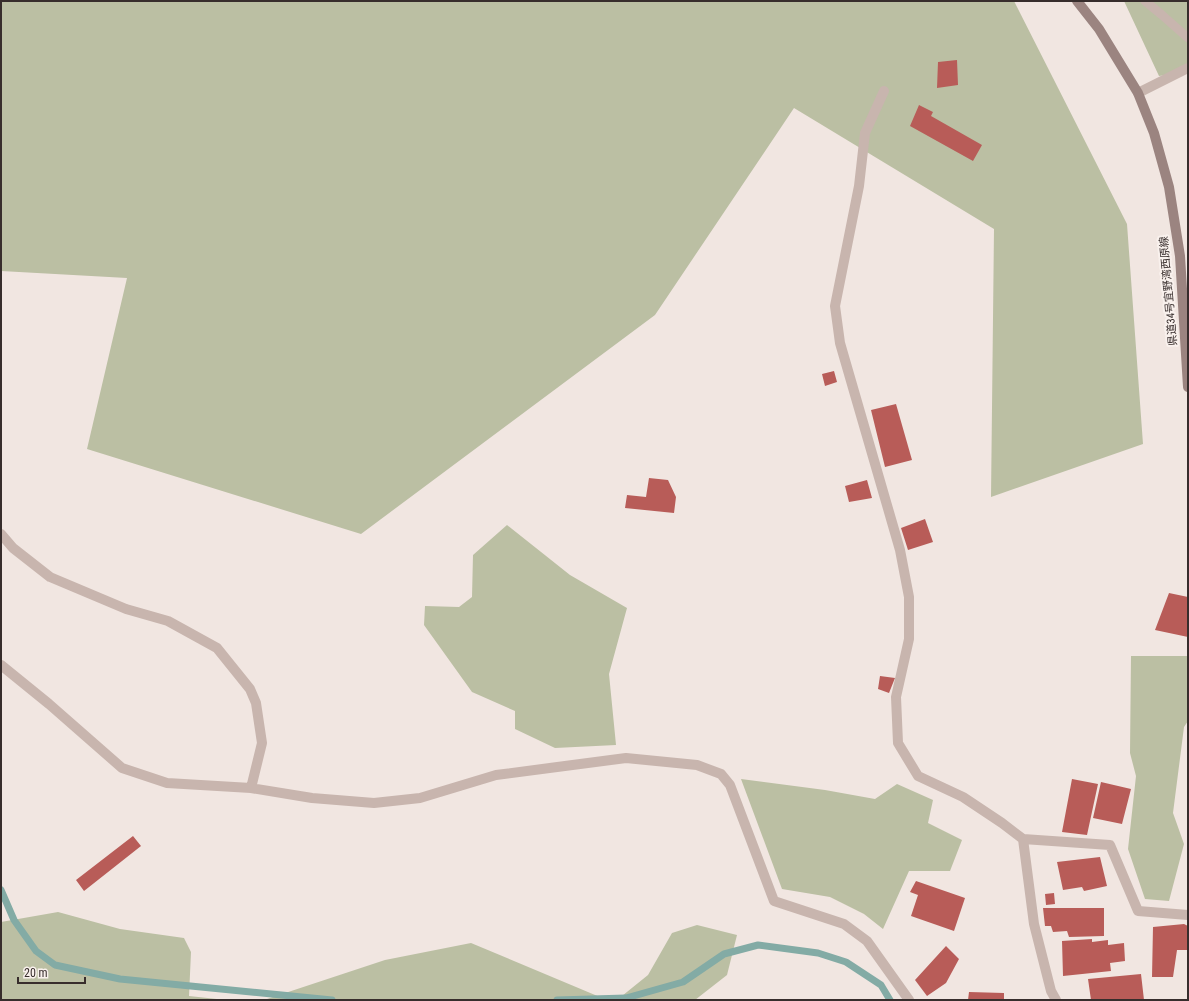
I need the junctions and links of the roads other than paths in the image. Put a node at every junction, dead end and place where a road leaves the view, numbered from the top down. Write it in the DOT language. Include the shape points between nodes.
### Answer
graph roads {
  1 [pos="1077,1"];
  2 [pos="1145,1"];
  3 [pos="1188,38"];
  4 [pos="1188,68"];
  5 [pos="884,91"];
  6 [pos="1138,93"];
  7 [pos="1188,386"];
  8 [pos="1,534"];
  9 [pos="1,665"];
  10 [pos="251,788"];
  11 [pos="1023,839"];
  12 [pos="1188,915"];
  13 [pos="909,1000"];
  14 [pos="1056,1000"];
  1 -- 6 [label="main road, 県道34号宜野湾西原線" via="1099,29"];
  2 -- 3 [label="lane"];
  4 -- 6 [label="street"];
  5 -- 11 [label="street" via="865,133 859,186 835,306 840,343 900,550 909,597 909,639 896,697 898,743 918,776 963,797"];
  6 -- 7 [label="main road, 県道34号宜野湾西原線" via="1154,133 1169,187 1180,256"];
  8 -- 10 [label="street" via="13,548 50,577 126,609 168,621 217,648 250,689 256,703 262,742"];
  9 -- 10 [label="street" via="122,768 167,783"];
  10 -- 13 [label="street" via="312,798 374,803 420,798 496,775 626,758 697,766 721,774 730,784 774,901 844,924 867,941"];
  11 -- 12 [label="street" via="1110,845 1138,911"];
  11 -- 14 [label="street" via="1034,924 1051,991"];
}
